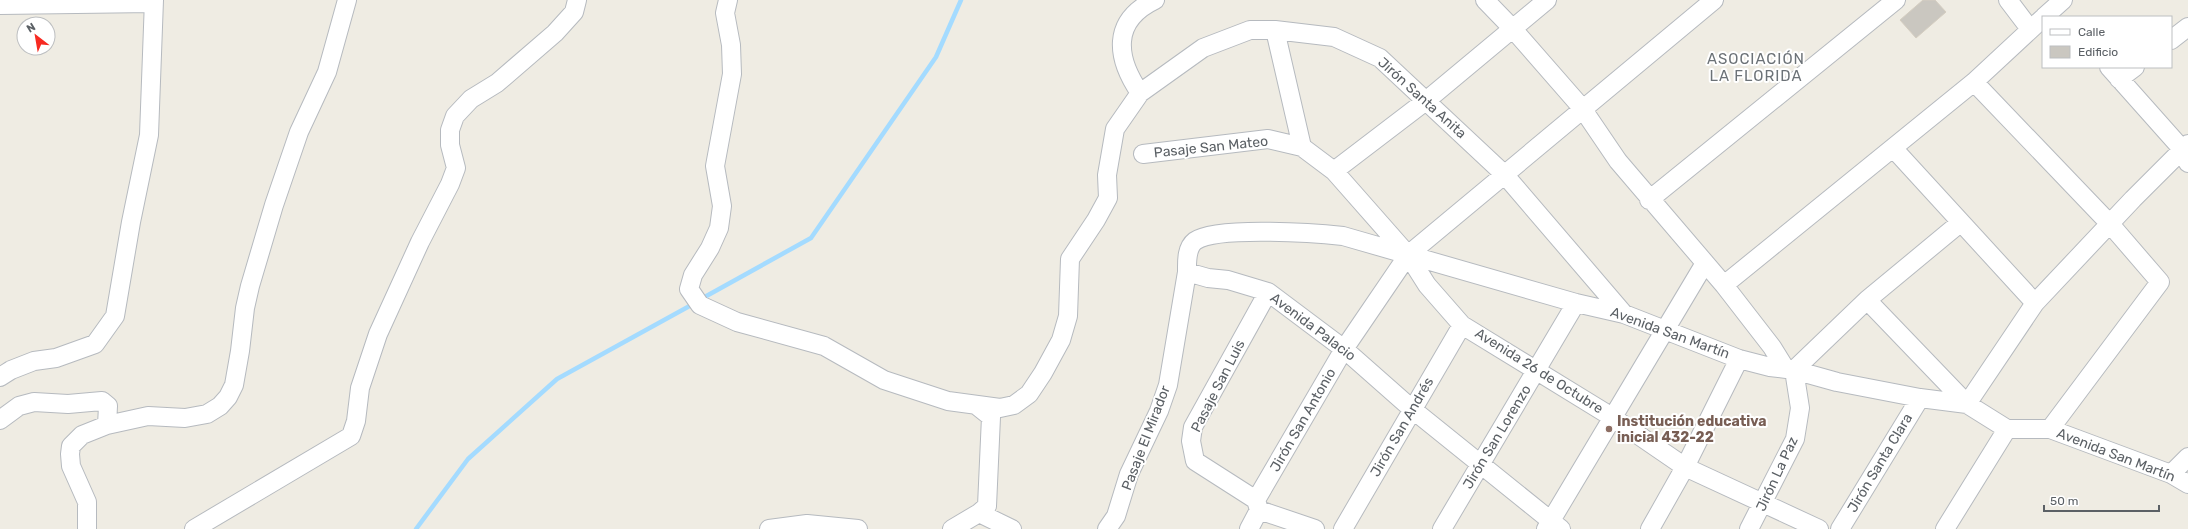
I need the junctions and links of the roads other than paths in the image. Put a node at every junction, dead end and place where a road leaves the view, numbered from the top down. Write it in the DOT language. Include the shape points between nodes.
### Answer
graph roads {
  1 [pos="347,0"];
  2 [pos="577,0"];
  3 [pos="728,0"];
  4 [pos="1155,0"];
  5 [pos="1485,0"];
  6 [pos="1547,0"];
  7 [pos="1714,0"];
  8 [pos="1896,0"];
  9 [pos="2008,0"];
  10 [pos="153,1"];
  11 [pos="0,5"];
  12 [pos="2050,14"];
  13 [pos="2042,21"];
  14 [pos="2188,27"];
  15 [pos="1513,29"];
  16 [pos="1275,30"];
  17 [pos="2172,39"];
  18 [pos="2132,68"];
  19 [pos="2114,73"];
  20 [pos="1974,82"];
  21 [pos="1140,93"];
  22 [pos="1427,100"];
  23 [pos="1582,108"];
  24 [pos="1302,147"];
  25 [pos="1893,148"];
  26 [pos="2186,152"];
  27 [pos="1142,154"];
  28 [pos="1334,171"];
  29 [pos="1504,174"];
  30 [pos="1649,200"];
  31 [pos="1960,223"];
  32 [pos="2110,224"];
  33 [pos="1408,255"];
  34 [pos="1705,263"];
  35 [pos="1187,272"];
  36 [pos="1724,285"];
  37 [pos="1268,292"];
  38 [pos="1867,300"];
  39 [pos="1576,303"];
  40 [pos="2035,303"];
  41 [pos="1624,314"];
  42 [pos="1462,325"];
  43 [pos="1663,330"];
  44 [pos="1344,349"];
  45 [pos="1739,359"];
  46 [pos="1789,369"];
  47 [pos="1537,370"];
  48 [pos="0,377"];
  49 [pos="1920,398"];
  50 [pos="1967,404"];
  51 [pos="976,405"];
  52 [pos="1412,409"];
  53 [pos="1612,417"];
  54 [pos="0,420"];
  55 [pos="107,425"];
  56 [pos="2006,429"];
  57 [pos="2050,429"];
  58 [pos="2188,457"];
  59 [pos="1480,465"];
  60 [pos="1685,467"];
  61 [pos="2171,474"];
  62 [pos="2188,484"];
  63 [pos="1764,504"];
  64 [pos="1257,505"];
  65 [pos="979,513"];
  66 [pos="1553,526"];
  67 [pos="87,529"];
  68 [pos="194,529"];
  69 [pos="769,529"];
  70 [pos="858,529"];
  71 [pos="952,529"];
  72 [pos="1012,529"];
  73 [pos="1107,529"];
  74 [pos="1249,529"];
  75 [pos="1315,529"];
  76 [pos="1343,529"];
  77 [pos="1442,529"];
  78 [pos="1650,529"];
  79 [pos="1749,529"];
  80 [pos="1819,529"];
  81 [pos="1840,529"];
  82 [pos="1945,529"];
  1 -- 55 [label="street" via="327,72 299,132 274,205 250,286 234,385 228,397 208,414 184,418 148,416"];
  2 -- 68 [label="street" via="574,12 555,33 497,83 471,100 455,116 450,138 456,168 378,334 360,388 356,421 351,436"];
  3 -- 51 [label="street, Jirón Santa Anita" via="725,13 731,45 732,74 715,166 722,206 719,228 693,275 689,289 700,305 738,322 824,346 884,380 948,401"];
  4 -- 21 [label="street" via="1143,6 1130,19 1122,34 1124,64"];
  5 -- 15 [label="street"];
  6 -- 15 [label="street"];
  7 -- 23 [label="street, Jirón San Antonio"];
  8 -- 30 [label="street"];
  9 -- 12 [label="street"];
  10 -- 11 [label="street"];
  10 -- 48 [label="street" via="149,135 115,316 95,344 56,358 34,361"];
  13 -- 20 [label="street"];
  14 -- 17 [label="street"];
  15 -- 22 [label="street"];
  15 -- 23 [label="street"];
  16 -- 21 [label="street, Jirón Santa Anita" via="1250,30 1203,48"];
  16 -- 22 [label="street, Jirón Santa Anita" via="1334,37 1380,58"];
  16 -- 24 [label="street"];
  18 -- 19 [label="street"];
  19 -- 26 [label="street"];
  20 -- 25 [label="street"];
  20 -- 32 [label="street"];
  21 -- 51 [label="street, Jirón Santa Anita" via="1115,129 1108,175 1108,198 1070,259 1068,316 1061,340 1029,394 1014,405 1000,408"];
  22 -- 28 [label="street"];
  22 -- 29 [label="street, Jirón Santa Anita"];
  23 -- 29 [label="street, Jirón San Antonio"];
  23 -- 30 [label="street"];
  24 -- 27 [label="street, Pasaje San Mateo" via="1268,139"];
  24 -- 28 [label="street"];
  25 -- 31 [label="street"];
  25 -- 36 [label="street"];
  26 -- 32 [label="street"];
  28 -- 33 [label="street"];
  29 -- 33 [label="street, Jirón San Antonio"];
  29 -- 41 [label="street, Jirón Santa Anita"];
  30 -- 34 [label="street"];
  31 -- 38 [label="street"];
  31 -- 40 [label="street"];
  32 -- 40 [label="street"];
  32 -- 57 [label="street" via="2160,282"];
  33 -- 35 [label="street" via="1343,236 1305,232 1221,234 1195,241 1189,248"];
  33 -- 39 [label="street, Avenida San Martín"];
  33 -- 42 [label="street, Avenida 26 de Octubre" via="1427,285"];
  33 -- 44 [label="street, Jirón San Antonio"];
  34 -- 36 [label="street"];
  34 -- 43 [label="street"];
  35 -- 37 [label="street, Avenida Palacio" via="1228,280"];
  35 -- 73 [label="street, Pasaje El Mirador" via="1168,385 1129,474 1116,516"];
  36 -- 46 [label="street"];
  37 -- 44 [label="street, Avenida Palacio"];
  37 -- 64 [label="street, Pasaje San Luis" via="1194,427 1191,441 1195,461"];
  38 -- 46 [label="street"];
  38 -- 50 [label="street"];
  39 -- 41 [label="street, Avenida San Martín"];
  39 -- 47 [label="street, Jirón San Lorenzo"];
  40 -- 50 [label="street"];
  41 -- 43 [label="street, Avenida San Martín"];
  42 -- 47 [label="street, Avenida 26 de Octubre"];
  42 -- 52 [label="street, Jirón San Andrés"];
  43 -- 45 [label="street, Avenida San Martín"];
  43 -- 53 [label="street"];
  44 -- 52 [label="street, Avenida Palacio"];
  44 -- 64 [label="street, Jirón San Antonio"];
  45 -- 46 [label="street, Avenida San Martín"];
  45 -- 60 [label="street"];
  46 -- 49 [label="street, Avenida San Martín" via="1837,382"];
  46 -- 63 [label="street, Jirón La Paz" via="1800,408 1795,439"];
  47 -- 53 [label="street, Avenida 26 de Octubre"];
  47 -- 59 [label="street, Jirón San Lorenzo"];
  49 -- 50 [label="street, Avenida San Martín"];
  49 -- 81 [label="street, Jirón Santa Clara"];
  50 -- 56 [label="street, Avenida San Martín"];
  51 -- 65 [label="street" via="991,417 987,506"];
  52 -- 59 [label="street, Avenida Palacio"];
  52 -- 76 [label="street, Jirón San Andrés"];
  53 -- 60 [label="street, Avenida 26 de Octubre"];
  53 -- 66 [label="street"];
  54 -- 55 [label="street" via="19,406 34,402 68,404 102,401 108,406"];
  55 -- 67 [label="street" via="89,431 71,446 71,466 87,502"];
  56 -- 57 [label="street, Avenida San Martín"];
  56 -- 82 [label="street"];
  57 -- 61 [label="street, Avenida San Martín"];
  58 -- 61 [label="street"];
  59 -- 66 [label="street, Avenida Palacio"];
  59 -- 77 [label="street, Jirón San Lorenzo"];
  60 -- 63 [label="street, Avenida 26 de Octubre"];
  60 -- 78 [label="street"];
  61 -- 62 [label="street, Avenida San Martín"];
  63 -- 79 [label="street, Jirón La Paz"];
  63 -- 80 [label="street, Avenida 26 de Octubre"];
  64 -- 74 [label="street, Jirón San Antonio"];
  64 -- 75 [label="street, Pasaje San Luis"];
  65 -- 71 [label="street"];
  65 -- 72 [label="street"];
  69 -- 70 [label="street" via="807,524"];
}
